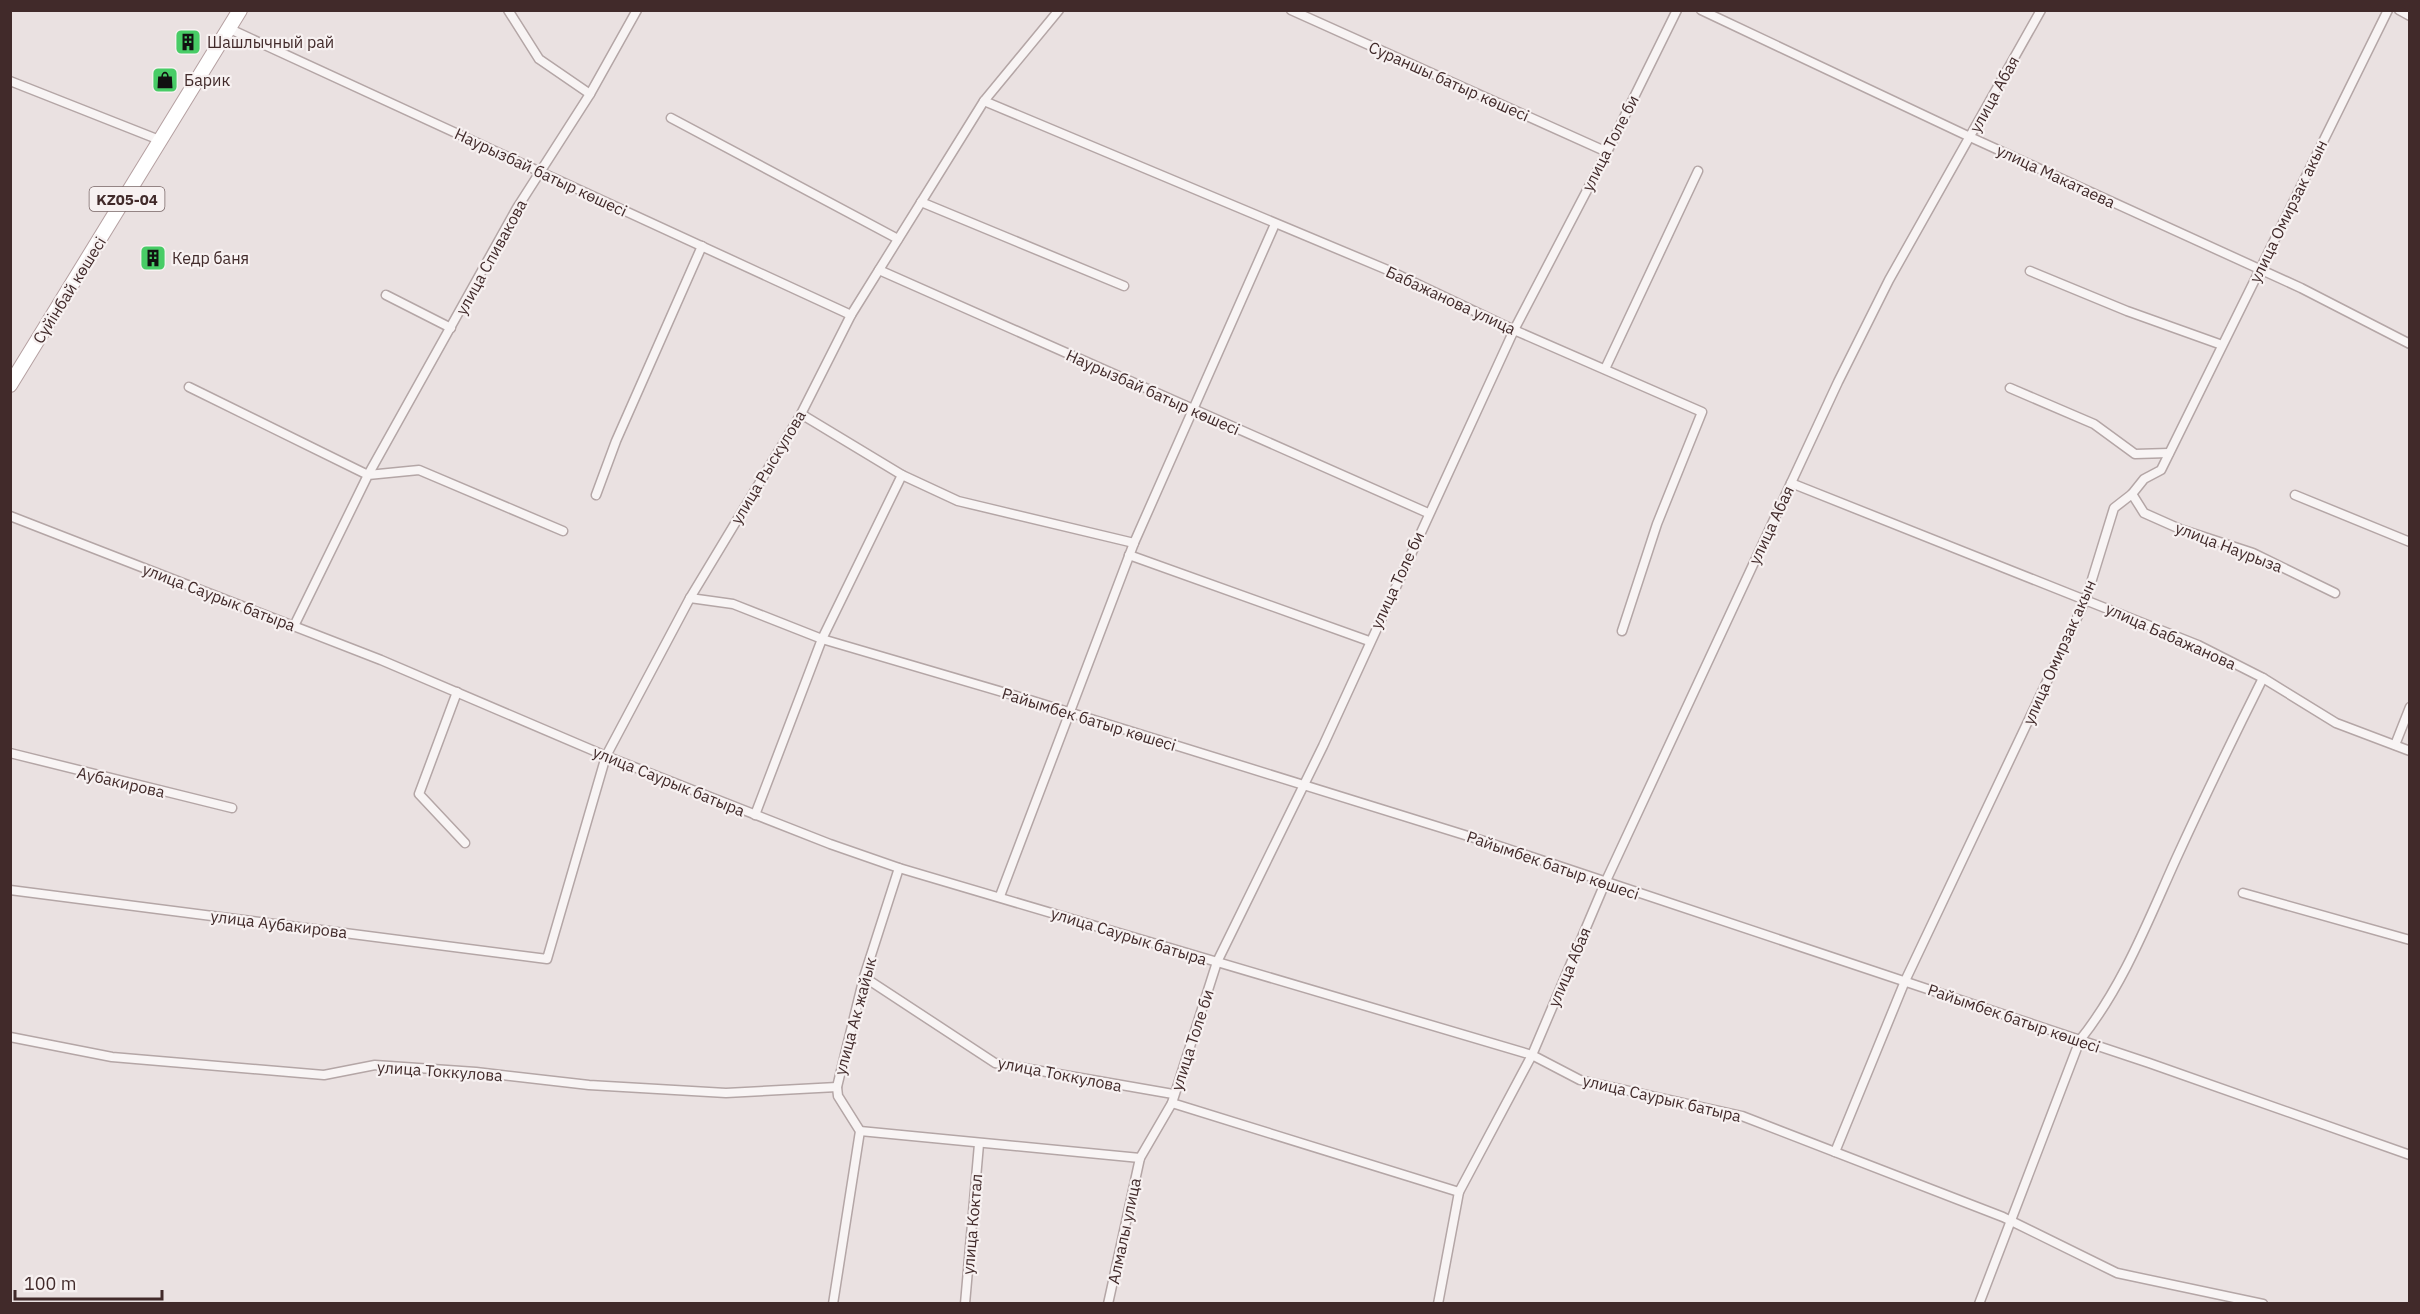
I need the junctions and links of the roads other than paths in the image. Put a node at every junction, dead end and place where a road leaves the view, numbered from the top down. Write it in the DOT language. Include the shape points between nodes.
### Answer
graph roads {
  1 [pos="240,10"];
  2 [pos="508,10"];
  3 [pos="637,10"];
  4 [pos="1059,10"];
  5 [pos="1291,10"];
  6 [pos="1677,10"];
  7 [pos="1701,10"];
  8 [pos="2041,10"];
  9 [pos="2388,10"];
  10 [pos="2399,10"];
  11 [pos="2409,16"];
  12 [pos="230,29"];
  13 [pos="10,81"];
  14 [pos="590,94"];
  15 [pos="984,101"];
  16 [pos="671,118"];
  17 [pos="1970,137"];
  18 [pos="162,141"];
  19 [pos="1607,152"];
  20 [pos="1698,171"];
  21 [pos="541,172"];
  22 [pos="921,202"];
  23 [pos="1275,224"];
  24 [pos="898,239"];
  25 [pos="702,246"];
  26 [pos="2259,269"];
  27 [pos="879,270"];
  28 [pos="2030,271"];
  29 [pos="1124,286"];
  30 [pos="386,295"];
  31 [pos="851,315"];
  32 [pos="451,328"];
  33 [pos="1514,330"];
  34 [pos="2409,344"];
  35 [pos="2222,345"];
  36 [pos="1605,369"];
  37 [pos="10,385"];
  38 [pos="189,387"];
  39 [pos="2010,388"];
  40 [pos="1195,410"];
  41 [pos="801,414"];
  42 [pos="2169,453"];
  43 [pos="368,475"];
  44 [pos="902,475"];
  45 [pos="1791,483"];
  46 [pos="2132,494"];
  47 [pos="596,495"];
  48 [pos="2295,495"];
  49 [pos="1428,513"];
  50 [pos="10,516"];
  51 [pos="563,531"];
  52 [pos="2409,542"];
  53 [pos="1134,543"];
  54 [pos="1129,555"];
  55 [pos="2335,592"];
  56 [pos="690,598"];
  57 [pos="2086,599"];
  58 [pos="294,626"];
  59 [pos="1622,631"];
  60 [pos="822,639"];
  61 [pos="1369,641"];
  62 [pos="2263,678"];
  63 [pos="457,692"];
  64 [pos="2409,707"];
  65 [pos="1071,713"];
  66 [pos="2395,746"];
  67 [pos="2409,751"];
  68 [pos="10,753"];
  69 [pos="606,756"];
  70 [pos="1303,784"];
  71 [pos="232,808"];
  72 [pos="755,814"];
  73 [pos="465,843"];
  74 [pos="898,868"];
  75 [pos="1605,883"];
  76 [pos="10,890"];
  77 [pos="2243,893"];
  78 [pos="1000,896"];
  79 [pos="2409,940"];
  80 [pos="547,959"];
  81 [pos="1217,962"];
  82 [pos="864,977"];
  83 [pos="1905,981"];
  84 [pos="10,1036"];
  85 [pos="2080,1040"];
  86 [pos="1532,1055"];
  87 [pos="837,1088"];
  88 [pos="1173,1099"];
  89 [pos="860,1131"];
  90 [pos="979,1144"];
  91 [pos="1835,1152"];
  92 [pos="2409,1155"];
  93 [pos="1140,1158"];
  94 [pos="1459,1192"];
  95 [pos="2010,1220"];
  96 [pos="833,1304"];
  97 [pos="965,1304"];
  98 [pos="1108,1304"];
  99 [pos="1438,1304"];
  100 [pos="1979,1304"];
  101 [pos="2263,1304"];
  1 -- 12 [label="main road, Сүйінбай көшесі / KZ05-04"];
  2 -- 14 [label="street" via="539,59"];
  3 -- 14 [label="street, улица Спивакова"];
  4 -- 15 [label="street, улица Рыскулова"];
  5 -- 19 [label="street, Сураншы батыр көшесі"];
  6 -- 19 [label="street, улица Толе би"];
  7 -- 17 [label="street, улица Макатаева"];
  8 -- 17 [label="street, улица Абая"];
  9 -- 26 [label="street, улица Омирзак акын"];
  10 -- 11 [label="street"];
  12 -- 18 [label="main road, Сүйінбай көшесі / KZ05-04"];
  12 -- 21 [label="street, Наурызбай батыр көшесі"];
  13 -- 18 [label="street"];
  14 -- 21 [label="street, улица Спивакова"];
  15 -- 22 [label="street, улица Рыскулова"];
  15 -- 23 [label="street, Бабажанова улица"];
  16 -- 24 [label="street"];
  17 -- 26 [label="street, улица Макатаева"];
  17 -- 45 [label="street, улица Абая" via="1889,280"];
  18 -- 37 [label="main road, Сүйінбай көшесі / KZ05-04"];
  19 -- 33 [label="street, улица Толе би"];
  20 -- 36 [label="street"];
  21 -- 25 [label="street, Наурызбай батыр көшесі"];
  21 -- 32 [label="street, улица Спивакова"];
  22 -- 24 [label="street, улица Рыскулова"];
  22 -- 29 [label="street"];
  23 -- 33 [label="street, Бабажанова улица" via="1390,271"];
  23 -- 40 [label="street"];
  24 -- 27 [label="street, улица Рыскулова"];
  25 -- 31 [label="street, Наурызбай батыр көшесі"];
  25 -- 47 [label="street"];
  26 -- 34 [label="street, улица Макатаева"];
  26 -- 35 [label="street, улица Омирзак акын"];
  27 -- 31 [label="street, улица Рыскулова"];
  27 -- 40 [label="street, Наурызбай батыр көшесі"];
  28 -- 35 [label="street"];
  30 -- 32 [label="street"];
  31 -- 41 [label="street, улица Рыскулова"];
  32 -- 43 [label="street, улица Спивакова"];
  33 -- 36 [label="street, Бабажанова улица"];
  33 -- 49 [label="street, улица Толе би"];
  35 -- 42 [label="street, улица Омирзак акын"];
  36 -- 59 [label="street, Бабажанова улица" via="1702,412 1657,524"];
  38 -- 43 [label="street"];
  39 -- 42 [label="street" via="2094,424 2135,454"];
  40 -- 49 [label="street, Наурызбай батыр көшесі"];
  40 -- 53 [label="street"];
  41 -- 44 [label="street"];
  41 -- 56 [label="street, улица Рыскулова"];
  42 -- 46 [label="street, улица Омирзак акын" via="2161,470 2144,479"];
  43 -- 51 [label="street" via="419,470"];
  43 -- 58 [label="street, улица Спивакова"];
  44 -- 53 [label="street" via="958,501"];
  44 -- 60 [label="street"];
  45 -- 57 [label="street, улица Бабажанова"];
  45 -- 75 [label="street, улица Абая"];
  46 -- 55 [label="street, улица Наурыза" via="2144,513 2253,553"];
  46 -- 57 [label="street, улица Омирзак акын" via="2114,508"];
  48 -- 52 [label="street"];
  49 -- 61 [label="street, улица Толе би"];
  50 -- 58 [label="street, улица Саурык батыра"];
  53 -- 54 [label="street"];
  54 -- 61 [label="street"];
  54 -- 65 [label="street"];
  56 -- 60 [label="street, Райымбек батыр көшесі" via="733,604"];
  56 -- 69 [label="street, улица Рыскулова"];
  57 -- 62 [label="street, улица Бабажанова" via="2198,645"];
  57 -- 83 [label="street, улица Омирзак акын"];
  58 -- 63 [label="street, улица Саурык батыра"];
  60 -- 65 [label="street, Райымбек батыр көшесі"];
  60 -- 72 [label="street"];
  61 -- 70 [label="street, улица Толе би"];
  62 -- 66 [label="street, улица Бабажанова" via="2336,723"];
  62 -- 85 [label="street" via="2132,957"];
  63 -- 69 [label="street, улица Саурык батыра"];
  63 -- 73 [label="street" via="418,794"];
  64 -- 66 [label="street"];
  65 -- 70 [label="street, Райымбек батыр көшесі"];
  65 -- 78 [label="street"];
  66 -- 67 [label="street, улица Бабажанова"];
  68 -- 71 [label="street, Аубакирова"];
  69 -- 72 [label="street, улица Саурык батыра"];
  69 -- 80 [label="street, улица Рыскулова"];
  70 -- 75 [label="street, Райымбек батыр көшесі"];
  70 -- 81 [label="street, улица Толе би"];
  72 -- 74 [label="street, улица Саурык батыра"];
  74 -- 78 [label="street, улица Саурык батыра"];
  74 -- 82 [label="street, улица Ак жайык"];
  75 -- 83 [label="street, Райымбек батыр көшесі"];
  75 -- 86 [label="street, улица Абая"];
  76 -- 80 [label="street, улица Аубакирова"];
  77 -- 79 [label="street"];
  78 -- 81 [label="street, улица Саурык батыра"];
  81 -- 86 [label="street, улица Саурык батыра"];
  81 -- 88 [label="street, улица Толе би"];
  82 -- 87 [label="street, улица Ак жайык"];
  82 -- 88 [label="street, улица Токкулова" via="994,1063"];
  83 -- 85 [label="street, Райымбек батыр көшесі"];
  83 -- 91 [label="street, улица Омирзак акын"];
  84 -- 87 [label="street, улица Токкулова" via="112,1057 324,1075 375,1065 726,1093"];
  85 -- 92 [label="street, Райымбек батыр көшесі"];
  85 -- 95 [label="street"];
  86 -- 91 [label="street, улица Саурык батыра" via="1580,1080 1742,1116"];
  86 -- 94 [label="street, улица Абая"];
  87 -- 89 [label="street, улица Ак жайык"];
  88 -- 93 [label="street, улица Толе би"];
  88 -- 94 [label="street, улица Токкулова"];
  89 -- 90 [label="street"];
  89 -- 96 [label="street"];
  90 -- 93 [label="street"];
  90 -- 97 [label="street, улица Коктал"];
  91 -- 95 [label="street, улица Саурык батыра"];
  93 -- 98 [label="street, Алмалы улица"];
  94 -- 99 [label="street, улица Абая"];
  95 -- 100 [label="street"];
  95 -- 101 [label="street, улица Саурык батыра" via="2117,1273"];
}
